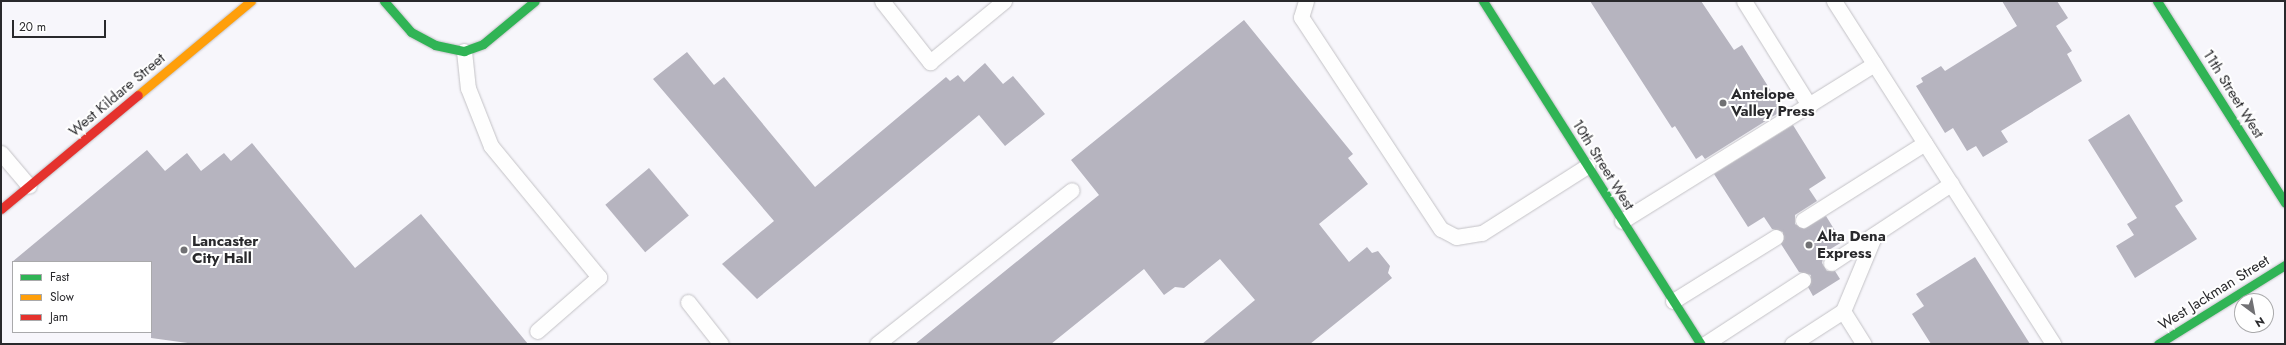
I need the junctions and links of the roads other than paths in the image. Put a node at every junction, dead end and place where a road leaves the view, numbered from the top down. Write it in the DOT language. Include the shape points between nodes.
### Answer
graph roads {
  1 [pos="250,1"];
  2 [pos="384,1"];
  3 [pos="535,1"];
  4 [pos="882,1"];
  5 [pos="1306,1"];
  6 [pos="1483,1"];
  7 [pos="1744,1"];
  8 [pos="1834,1"];
  9 [pos="2157,1"];
  10 [pos="999,2"];
  11 [pos="464,51"];
  12 [pos="1874,64"];
  13 [pos="1809,105"];
  14 [pos="1925,143"];
  15 [pos="1,153"];
  16 [pos="1587,166"];
  17 [pos="1951,184"];
  18 [pos="29,186"];
  19 [pos="1072,190"];
  20 [pos="2285,203"];
  21 [pos="1,209"];
  22 [pos="1803,220"];
  23 [pos="1622,221"];
  24 [pos="1875,234"];
  25 [pos="1776,237"];
  26 [pos="1831,263"];
  27 [pos="2285,266"];
  28 [pos="1804,280"];
  29 [pos="1673,301"];
  30 [pos="688,302"];
  31 [pos="1844,311"];
  32 [pos="537,331"];
  33 [pos="722,344"];
  34 [pos="877,344"];
  35 [pos="1701,344"];
  36 [pos="1705,344"];
  37 [pos="1792,344"];
  38 [pos="1864,344"];
  39 [pos="2053,344"];
  40 [pos="2158,344"];
  1 -- 18 [label="street, West Kildare Street"];
  2 -- 11 [label="street" via="411,32 435,45"];
  3 -- 11 [label="street" via="482,44"];
  4 -- 10 [label="lane" via="930,62"];
  5 -- 16 [label="lane" via="1301,16 1441,229 1456,237 1482,233"];
  6 -- 16 [label="street, 10th Street West"];
  7 -- 13 [label="lane"];
  8 -- 12 [label="lane"];
  9 -- 20 [label="street, 11th Street West"];
  11 -- 32 [label="lane" via="468,88 490,146 599,277"];
  12 -- 13 [label="lane"];
  12 -- 14 [label="lane"];
  13 -- 23 [label="lane"];
  14 -- 17 [label="lane"];
  14 -- 22 [label="lane"];
  15 -- 18 [label="lane"];
  16 -- 23 [label="street, 10th Street West"];
  17 -- 24 [label="lane"];
  17 -- 39 [label="lane"];
  18 -- 21 [label="street, West Kildare Street"];
  19 -- 34 [label="lane"];
  23 -- 29 [label="street, 10th Street West"];
  24 -- 26 [label="lane"];
  24 -- 31 [label="lane"];
  25 -- 29 [label="lane"];
  27 -- 40 [label="street, West Jackman Street"];
  28 -- 36 [label="lane"];
  29 -- 35 [label="street, 10th Street West"];
  30 -- 33 [label="lane"];
  31 -- 37 [label="lane"];
  31 -- 38 [label="lane"];
}
